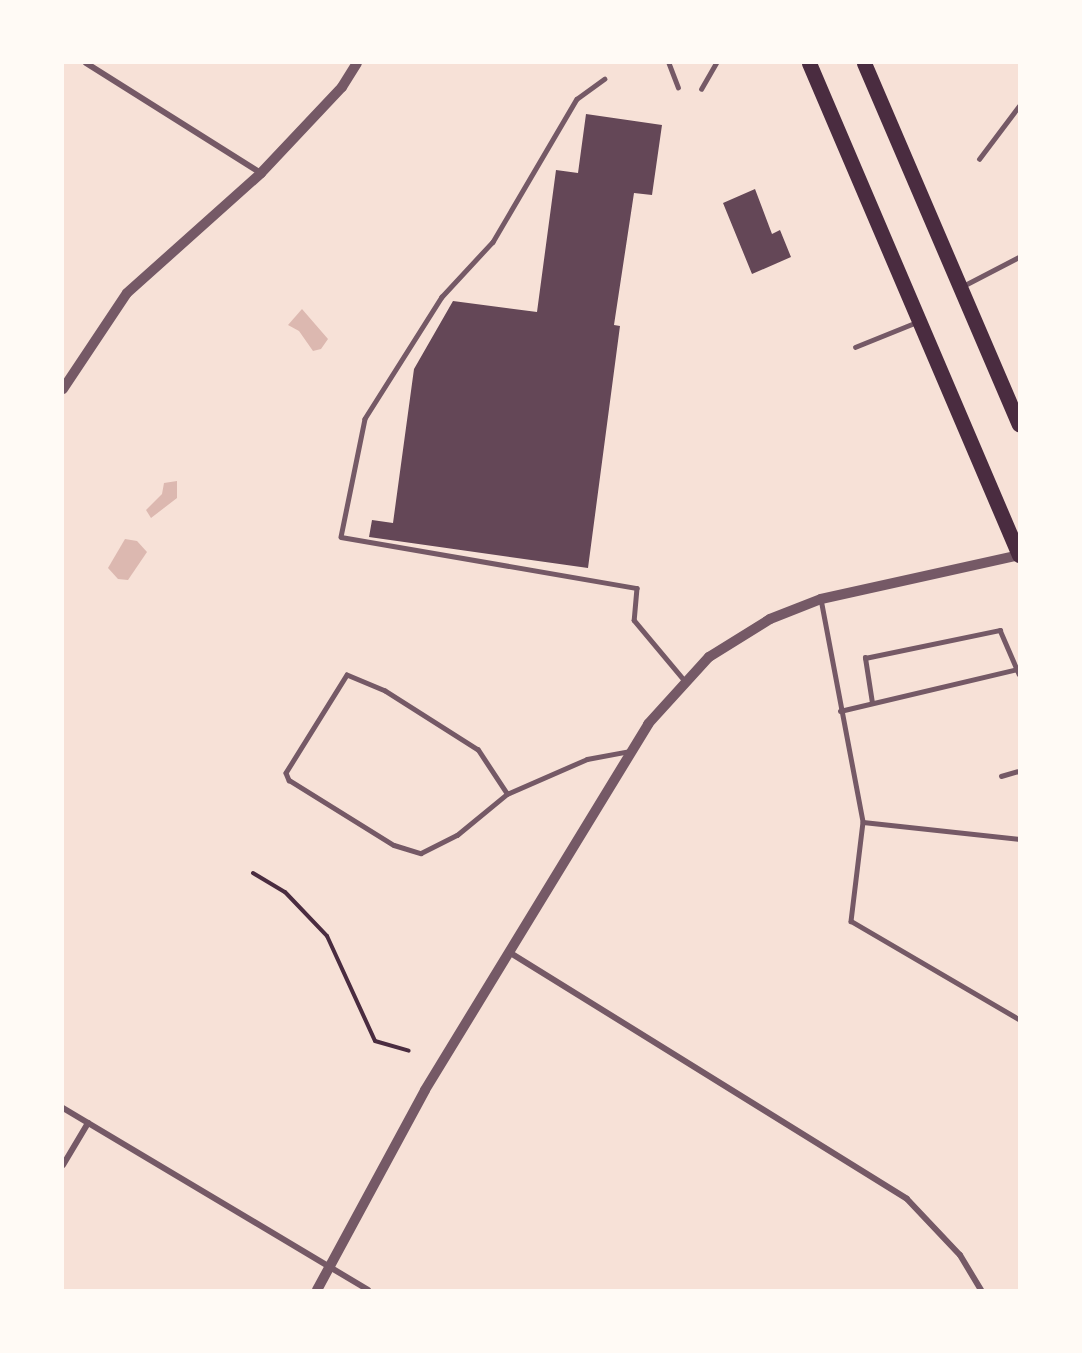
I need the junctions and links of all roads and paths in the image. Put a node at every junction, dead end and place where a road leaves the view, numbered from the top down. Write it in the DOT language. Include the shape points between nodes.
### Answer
graph roads {
  1 [pos="86,63"];
  2 [pos="357,63"];
  3 [pos="669,63"];
  4 [pos="716,63"];
  5 [pos="809,63"];
  6 [pos="864,63"];
  7 [pos="605,79"];
  8 [pos="678,87"];
  9 [pos="701,89"];
  10 [pos="1019,105"];
  11 [pos="979,159"];
  12 [pos="261,172"];
  13 [pos="1019,257"];
  14 [pos="960,287"];
  15 [pos="920,321"];
  16 [pos="855,346"];
  17 [pos="63,388"];
  18 [pos="1019,424"];
  19 [pos="1019,555"];
  20 [pos="821,598"];
  21 [pos="1018,671"];
  22 [pos="686,682"];
  23 [pos="872,703"];
  24 [pos="840,711"];
  25 [pos="632,750"];
  26 [pos="1019,771"];
  27 [pos="1001,776"];
  28 [pos="507,794"];
  29 [pos="863,822"];
  30 [pos="1019,839"];
  31 [pos="253,873"];
  32 [pos="510,952"];
  33 [pos="1019,1018"];
  34 [pos="409,1051"];
  35 [pos="63,1108"];
  36 [pos="88,1123"];
  37 [pos="63,1165"];
  38 [pos="329,1266"];
  39 [pos="316,1290"];
  40 [pos="368,1290"];
  41 [pos="981,1290"];
  1 -- 12 [label="street"];
  2 -- 12 [label="street" via="342,87"];
  3 -- 8 [label="lane"];
  4 -- 9 [label="lane"];
  5 -- 15 [label="main road"];
  6 -- 14 [label="main road"];
  7 -- 22 [label="lane" via="577,99 493,242 442,297 365,419 341,537 637,588 634,620"];
  10 -- 11 [label="lane"];
  12 -- 17 [label="street" via="127,293"];
  13 -- 14 [label="lane"];
  14 -- 18 [label="main road"];
  15 -- 16 [label="lane"];
  15 -- 19 [label="main road"];
  19 -- 20 [label="street"];
  20 -- 22 [label="street" via="759,625 709,657"];
  20 -- 24 [label="lane"];
  21 -- 23 [label="lane"];
  21 -- 23 [label="lane" via="1000,630 866,658"];
  22 -- 25 [label="street" via="648,724"];
  23 -- 24 [label="lane"];
  24 -- 29 [label="lane"];
  25 -- 28 [label="lane" via="587,759"];
  25 -- 32 [label="street"];
  26 -- 27 [label="lane"];
  28 -- 28 [label="lane" via="457,835 422,853 394,845 289,780 286,773 347,675 385,692 478,750"];
  29 -- 30 [label="lane"];
  29 -- 33 [label="lane" via="851,921"];
  31 -- 34 [label="path" via="285,892 327,936 375,1041"];
  32 -- 38 [label="street" via="425,1090"];
  32 -- 41 [label="street" via="906,1198 960,1255"];
  35 -- 36 [label="street"];
  36 -- 37 [label="street"];
  36 -- 38 [label="street"];
  38 -- 39 [label="street"];
  38 -- 40 [label="street"];
}
